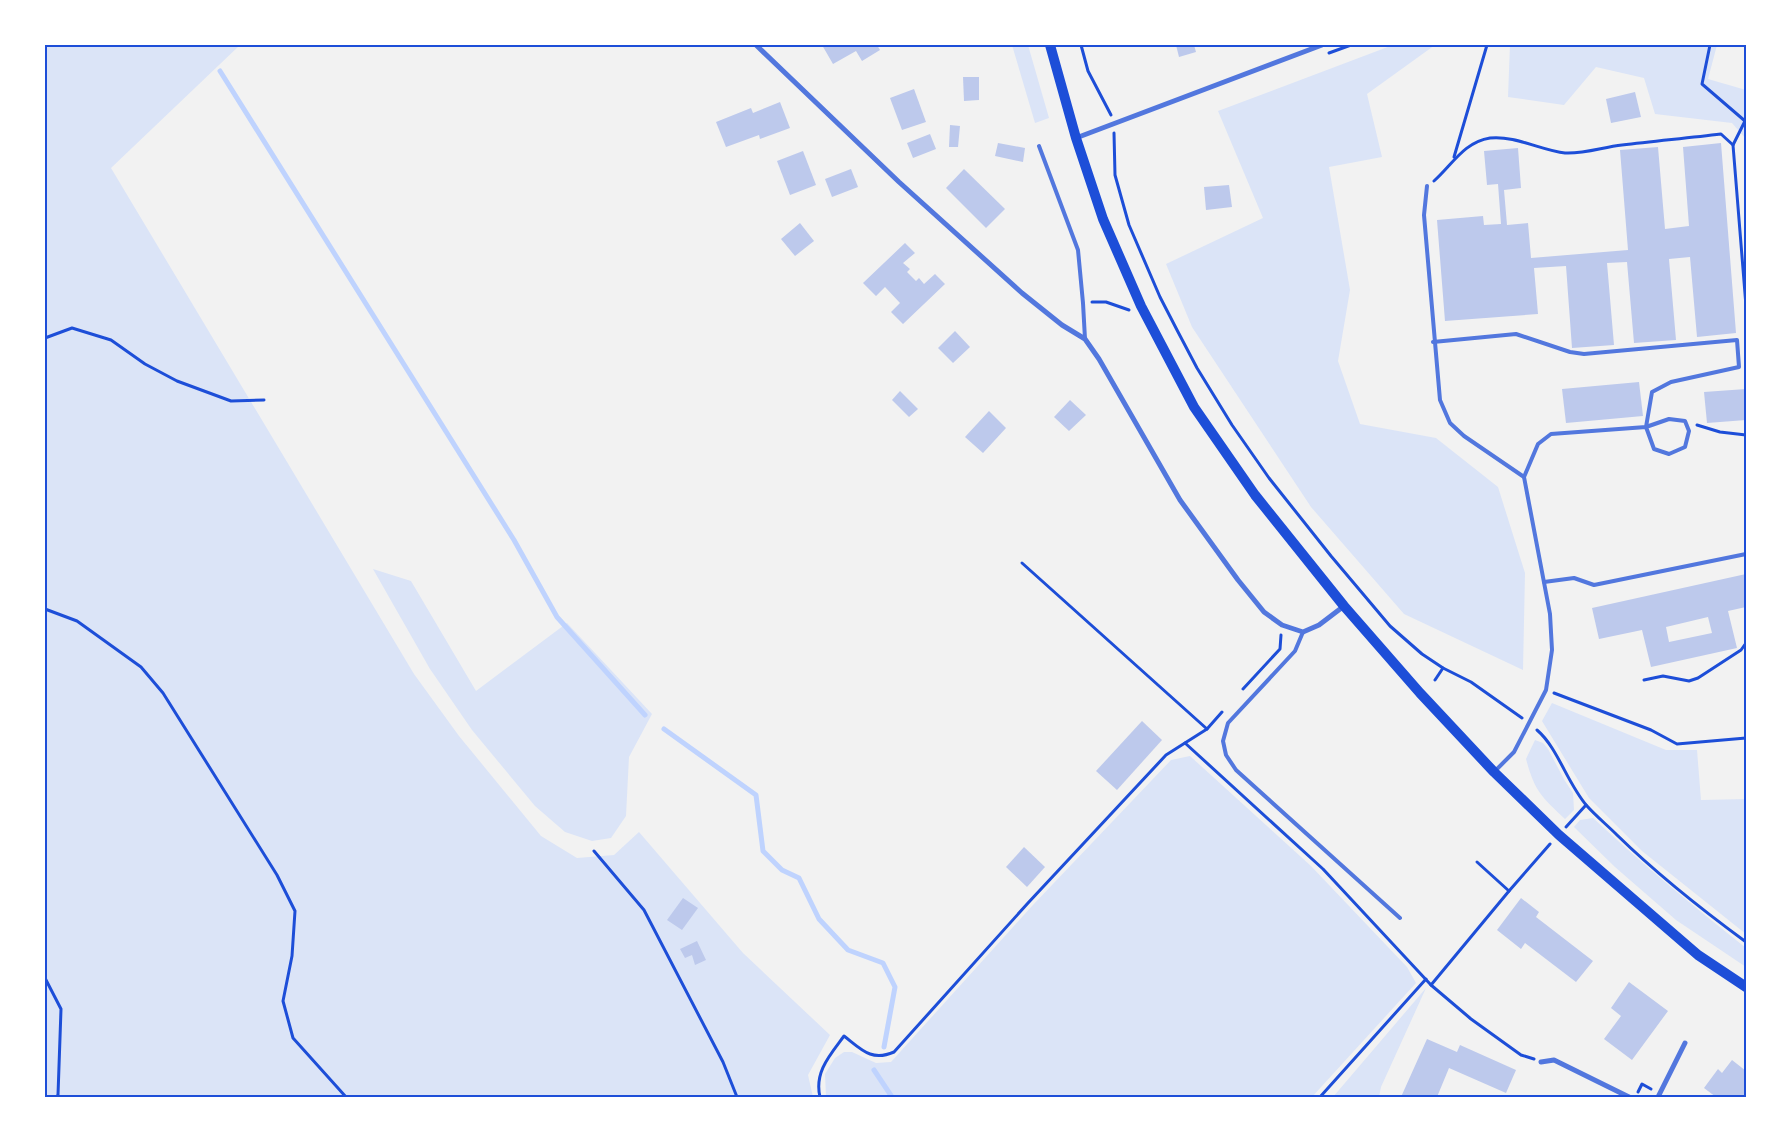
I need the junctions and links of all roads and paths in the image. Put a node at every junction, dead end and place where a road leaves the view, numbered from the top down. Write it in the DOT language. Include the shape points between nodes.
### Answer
graph roads {
  1 [pos="756,45"];
  2 [pos="1050,45"];
  3 [pos="1081,45"];
  4 [pos="1322,45"];
  5 [pos="1487,45"];
  6 [pos="1710,45"];
  7 [pos="1112,125"];
  8 [pos="1076,138"];
  9 [pos="1734,145"];
  10 [pos="1039,146"];
  11 [pos="1454,158"];
  12 [pos="1427,186"];
  13 [pos="1160,297"];
  14 [pos="1084,302"];
  15 [pos="1140,306"];
  16 [pos="1746,306"];
  17 [pos="45,338"];
  18 [pos="1085,339"];
  19 [pos="1434,342"];
  20 [pos="264,400"];
  21 [pos="1685,421"];
  22 [pos="1646,427"];
  23 [pos="1746,435"];
  24 [pos="1524,477"];
  25 [pos="1746,554"];
  26 [pos="1022,563"];
  27 [pos="1544,582"];
  28 [pos="1344,606"];
  29 [pos="45,609"];
  30 [pos="1282,625"];
  31 [pos="1303,632"];
  32 [pos="1746,643"];
  33 [pos="1443,668"];
  34 [pos="1435,680"];
  35 [pos="1644,680"];
  36 [pos="1546,690"];
  37 [pos="1240,693"];
  38 [pos="1227,707"];
  39 [pos="1530,724"];
  40 [pos="1206,729"];
  41 [pos="1746,738"];
  42 [pos="1185,743"];
  43 [pos="1494,772"];
  44 [pos="1586,805"];
  45 [pos="1559,835"];
  46 [pos="594,851"];
  47 [pos="1478,862"];
  48 [pos="1509,891"];
  49 [pos="1400,918"];
  50 [pos="1746,942"];
  51 [pos="45,978"];
  52 [pos="1426,979"];
  53 [pos="1431,985"];
  54 [pos="1746,987"];
  55 [pos="1685,1043"];
  56 [pos="1542,1062"];
  57 [pos="58,1096"];
  58 [pos="346,1097"];
  59 [pos="737,1097"];
  60 [pos="820,1097"];
  61 [pos="1320,1097"];
  62 [pos="1629,1097"];
  63 [pos="1658,1097"];
  1 -- 18 [label="street" via="899,182 1022,293"];
  2 -- 8 [label="main road"];
  3 -- 7 [label="path" via="1088,72 1111,112"];
  4 -- 7 [label="street"];
  5 -- 11 [label="path"];
  6 -- 9 [label="path" via="1702,84 1745,121"];
  7 -- 8 [label="street"];
  7 -- 13 [label="path" via="1115,175 1122,205"];
  8 -- 15 [label="main road" via="1103,220"];
  9 -- 11 [label="path" via="1721,134 1619,145 1589,152 1564,152 1491,138 1472,144"];
  9 -- 16 [label="path"];
  10 -- 14 [label="lane" via="1078,250"];
  11 -- 12 [label="path"];
  12 -- 19 [label="lane" via="1424,216"];
  13 -- 15 [label="path"];
  13 -- 33 [label="path" via="1197,368 1269,478 1390,626"];
  14 -- 15 [label="path" via="1106,302 1130,310"];
  14 -- 18 [label="lane"];
  15 -- 28 [label="main road" via="1194,407 1255,495"];
  17 -- 20 [label="path" via="72,328 111,340 176,381 231,401"];
  18 -- 30 [label="street" via="1180,500 1264,612"];
  19 -- 22 [label="lane" via="1516,334 1584,354 1736,340 1739,367 1671,382 1652,392"];
  19 -- 24 [label="lane" via="1440,400 1450,423"];
  21 -- 22 [label="lane" via="1669,419"];
  21 -- 22 [label="lane" via="1689,431 1685,447 1669,454 1654,448"];
  21 -- 23 [label="path" via="1720,432"];
  22 -- 24 [label="lane" via="1551,434 1538,444"];
  24 -- 27 [label="lane"];
  25 -- 27 [label="lane" via="1594,585 1574,578"];
  26 -- 40 [label="path"];
  27 -- 36 [label="lane" via="1552,650"];
  28 -- 31 [label="street" via="1319,625"];
  28 -- 43 [label="main road"];
  29 -- 58 [label="path" via="77,620 141,667 163,693 277,875 295,911 292,956 283,1001 293,1038"];
  30 -- 31 [label="street"];
  30 -- 37 [label="path" via="1280,649"];
  31 -- 49 [label="lane" via="1296,651 1228,723 1224,741 1226,755 1236,770"];
  32 -- 35 [label="path" via="1741,650 1698,678 1689,681 1663,676"];
  33 -- 34 [label="path"];
  33 -- 39 [label="path" via="1471,682"];
  36 -- 39 [label="lane"];
  36 -- 41 [label="path" via="1651,730 1677,744"];
  38 -- 40 [label="path"];
  39 -- 43 [label="lane" via="1514,752"];
  39 -- 44 [label="path" via="1546,738 1568,780"];
  40 -- 42 [label="path"];
  42 -- 52 [label="path" via="1323,868"];
  42 -- 60 [label="path" via="1166,755 894,1052 884,1057 874,1056 844,1036 825,1061 818,1078"];
  43 -- 45 [label="main road"];
  44 -- 45 [label="path"];
  44 -- 50 [label="path" via="1698,906"];
  45 -- 48 [label="path"];
  45 -- 54 [label="main road" via="1698,955"];
  46 -- 59 [label="path" via="644,910 723,1062"];
  47 -- 48 [label="path"];
  48 -- 53 [label="path"];
  51 -- 57 [label="path" via="61,1008"];
  52 -- 53 [label="path"];
  52 -- 61 [label="path"];
  53 -- 56 [label="path" via="1522,1055"];
  55 -- 63 [label="street"];
  56 -- 62 [label="street" via="1554,1060"];
}
